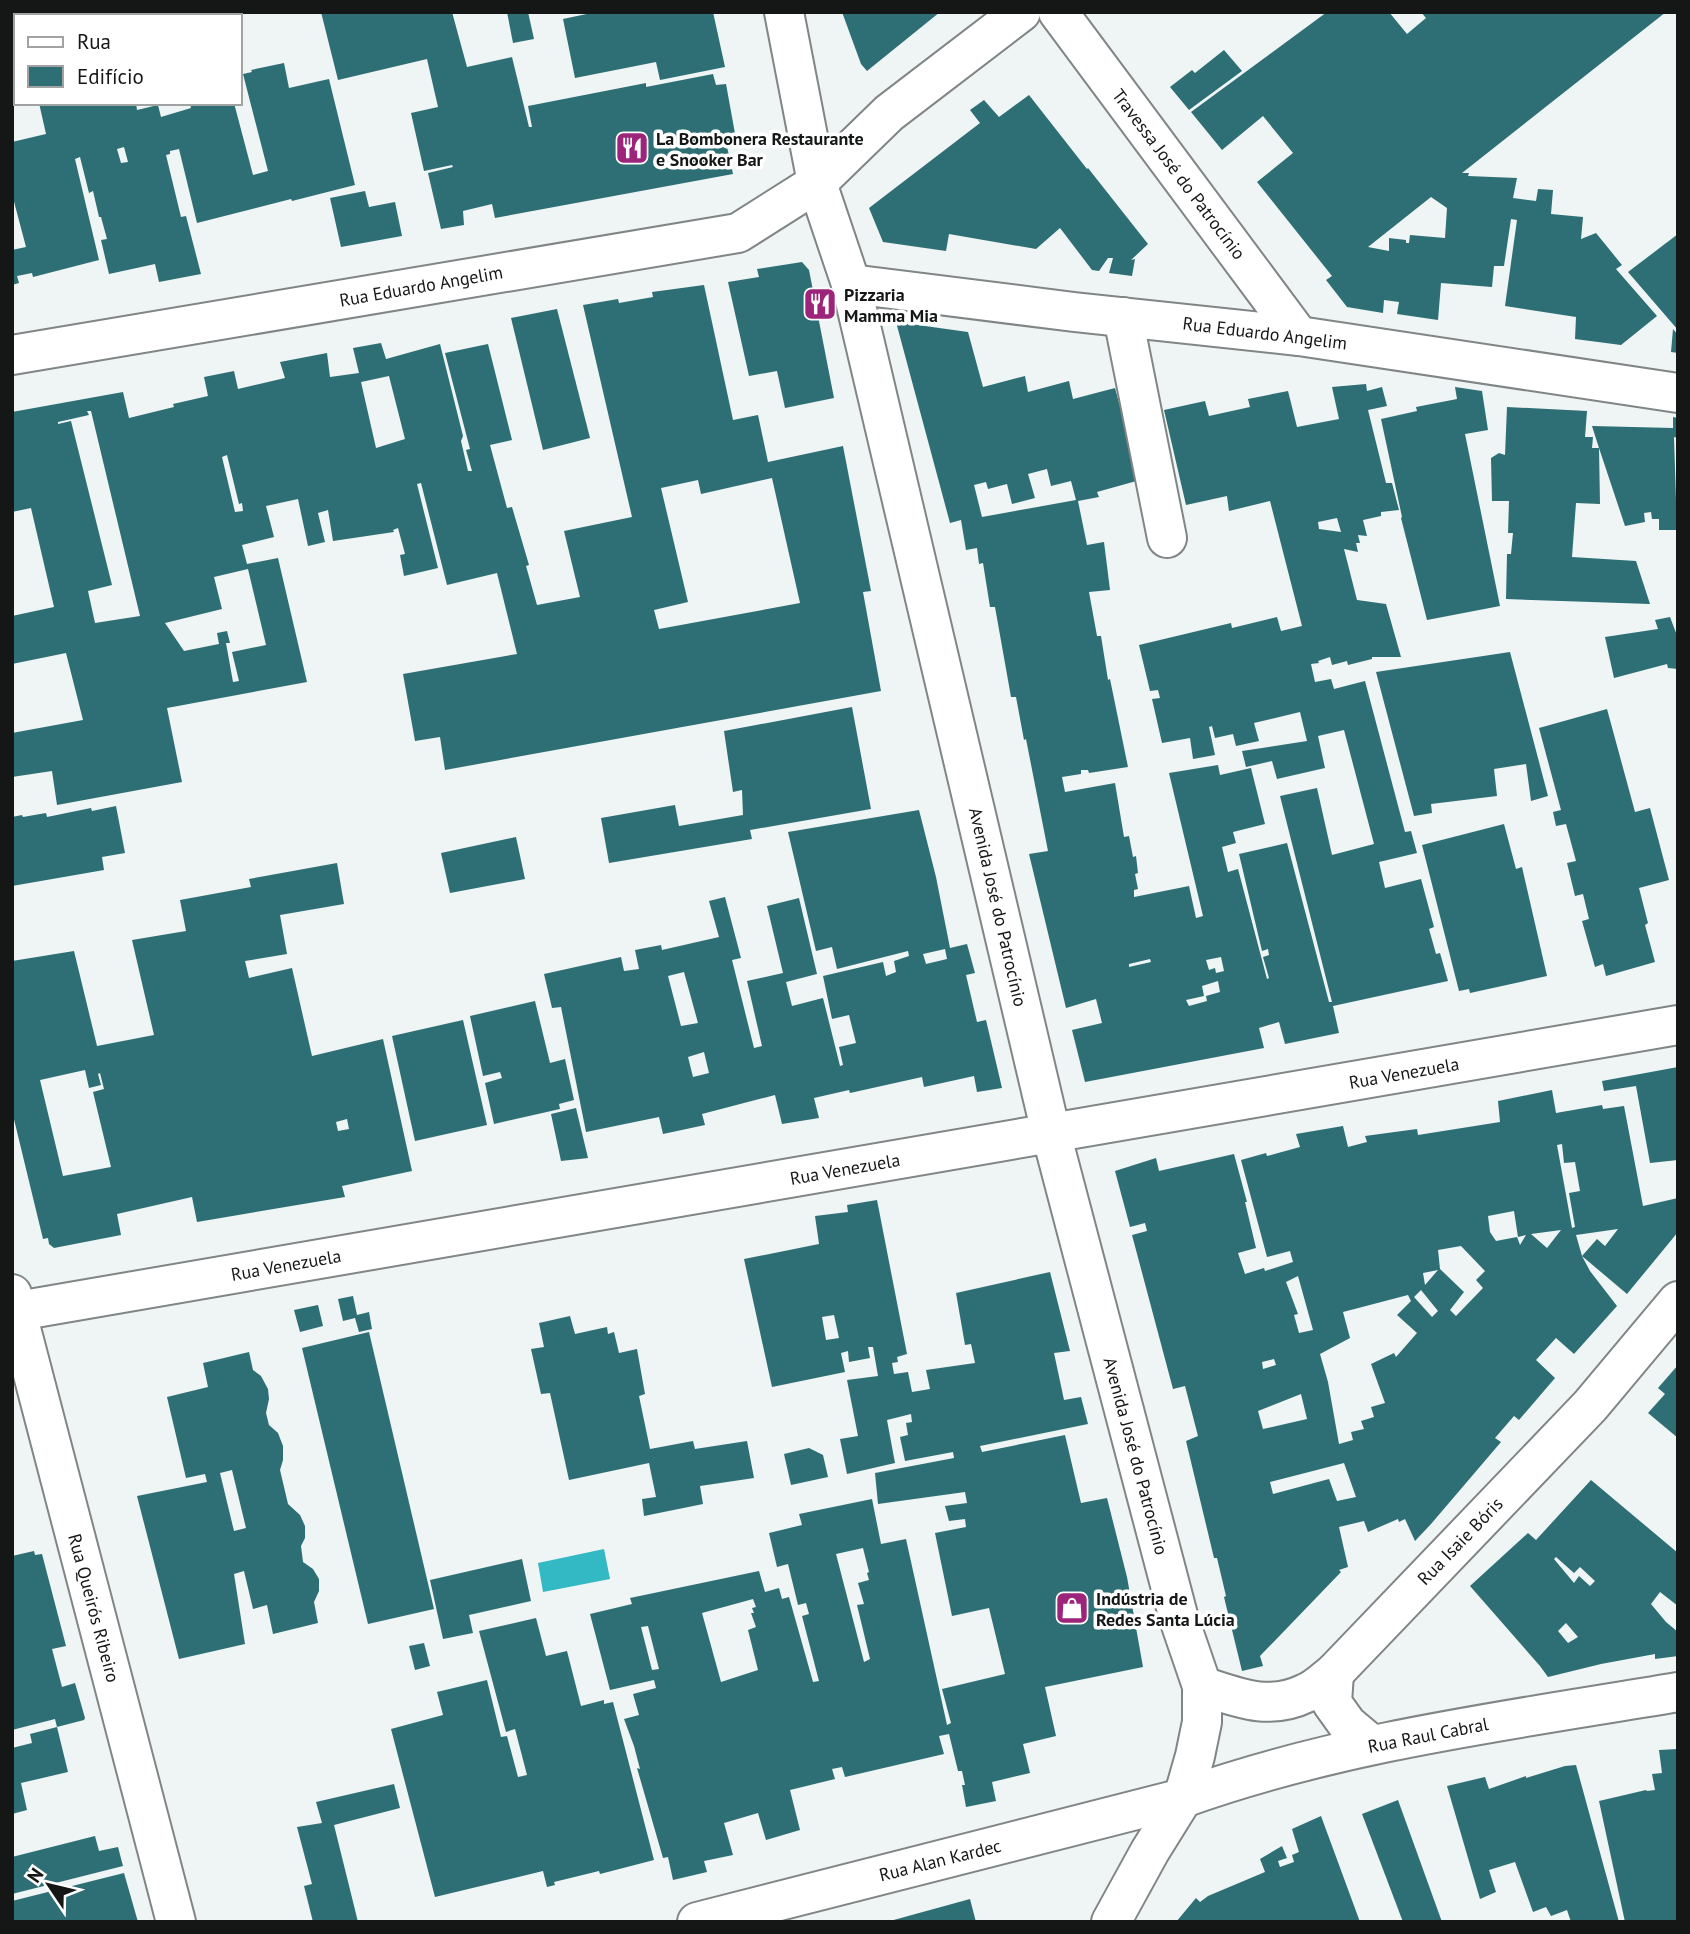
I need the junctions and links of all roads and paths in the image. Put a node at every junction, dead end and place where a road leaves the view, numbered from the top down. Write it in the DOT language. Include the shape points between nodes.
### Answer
graph roads {
  1 [pos="784,12"];
  2 [pos="1021,12"];
  3 [pos="1058,12"];
  4 [pos="817,183"];
  5 [pos="851,284"];
  6 [pos="1123,317"];
  7 [pos="1299,336"];
  8 [pos="12,355"];
  9 [pos="1678,393"];
  10 [pos="1167,538"];
  11 [pos="1678,1025"];
  12 [pos="1051,1133"];
  13 [pos="1678,1301"];
  14 [pos="14,1306"];
  15 [pos="1334,1673"];
  16 [pos="1202,1686"];
  17 [pos="1678,1692"];
  18 [pos="1371,1745"];
  19 [pos="1183,1798"];
  20 [pos="176,1922"];
  21 [pos="697,1922"];
  22 [pos="1111,1922"];
  1 -- 4 [label="street, Avenida José do Patrocínio"];
  2 -- 4 [label="street, Rua Eduardo Angelim" via="888,113"];
  3 -- 7 [label="street, Travessa José do Patrocínio"];
  4 -- 5 [label="street, Avenida José do Patrocínio"];
  4 -- 8 [label="street, Rua Eduardo Angelim" via="738,233"];
  5 -- 6 [label="street, Rua Eduardo Angelim"];
  5 -- 12 [label="street, Avenida José do Patrocínio"];
  6 -- 7 [label="street, Rua Eduardo Angelim"];
  6 -- 10 [label="street"];
  7 -- 9 [label="street, Rua Eduardo Angelim"];
  11 -- 12 [label="street, Rua Venezuela"];
  12 -- 14 [label="street, Rua Venezuela"];
  12 -- 16 [label="street, Avenida José do Patrocínio" via="1179,1619"];
  13 -- 15 [label="street, Rua Isaie Bóris" via="1590,1406"];
  14 -- 20 [label="street, Rua Queirós Ribeiro"];
  15 -- 16 [label="street, Rua Isaie Bóris" via="1307,1693 1276,1703 1249,1702"];
  15 -- 18 [label="street" via="1332,1703"];
  16 -- 19 [label="street, Avenida José do Patrocínio" via="1202,1722"];
  17 -- 18 [label="street, Rua Raul Cabral"];
  18 -- 19 [label="street, Rua Raul Cabral" via="1233,1780"];
  19 -- 21 [label="street, Rua Alan Kardec"];
  19 -- 22 [label="street"];
}
